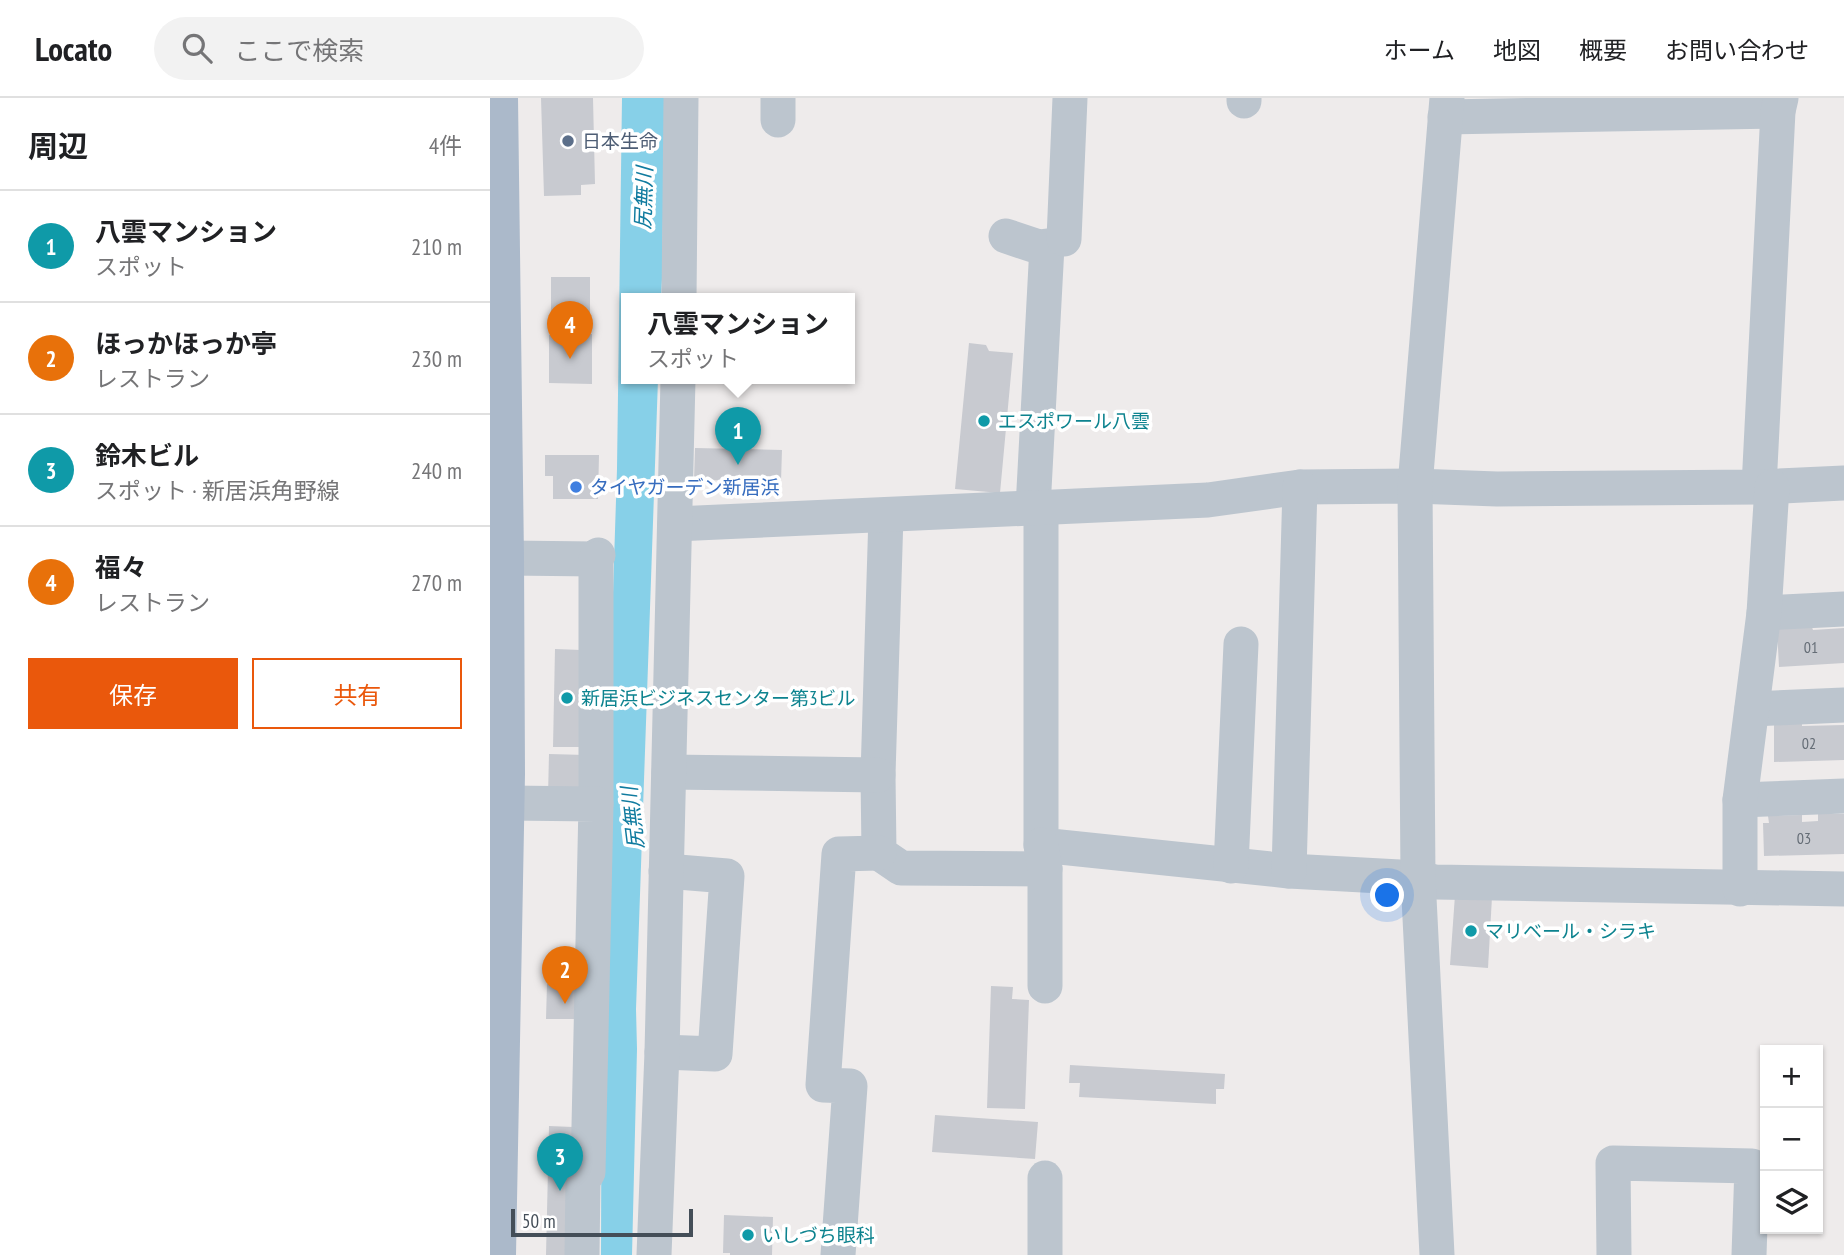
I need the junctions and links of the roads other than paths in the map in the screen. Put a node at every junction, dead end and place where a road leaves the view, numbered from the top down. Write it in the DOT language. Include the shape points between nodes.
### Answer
graph roads {
  1 [pos="499,98"];
  2 [pos="681,98"];
  3 [pos="1070,98"];
  4 [pos="1779,104"];
  5 [pos="1446,107"];
  6 [pos="1006,236"];
  7 [pos="1064,239"];
  8 [pos="679,293"];
  9 [pos="678,384"];
  10 [pos="1844,483"];
  11 [pos="1415,486"];
  12 [pos="1300,487"];
  13 [pos="1765,487"];
  14 [pos="1037,508"];
  15 [pos="886,515"];
  16 [pos="675,524"];
  17 [pos="500,580"];
  18 [pos="1844,609"];
  19 [pos="1764,613"];
  20 [pos="1241,644"];
  21 [pos="1844,705"];
  22 [pos="1752,709"];
  23 [pos="669,772"];
  24 [pos="878,775"];
  25 [pos="501,784"];
  26 [pos="1844,796"];
  27 [pos="1740,800"];
  28 [pos="596,804"];
  29 [pos="878,853"];
  30 [pos="1043,857"];
  31 [pos="1231,866"];
  32 [pos="667,871"];
  33 [pos="1289,872"];
  34 [pos="1418,878"];
  35 [pos="1740,889"];
  36 [pos="1844,890"];
  37 [pos="497,972"];
  38 [pos="1045,986"];
  39 [pos="662,1052"];
  40 [pos="1045,1178"];
  41 [pos="497,1255"];
  42 [pos="582,1255"];
  43 [pos="654,1255"];
  44 [pos="838,1255"];
  45 [pos="1045,1255"];
  46 [pos="1437,1255"];
  47 [pos="1614,1255"];
  48 [pos="1749,1255"];
  1 -- 17 [label="main road"];
  2 -- 8 [label="street"];
  3 -- 7 [label="street"];
  4 -- 5 [label="street"];
  4 -- 13 [label="street"];
  5 -- 11 [label="street"];
  6 -- 14 [label="street" via="1047,246"];
  9 -- 16 [label="street"];
  10 -- 13 [label="street"];
  11 -- 12 [label="street"];
  11 -- 13 [label="street"];
  11 -- 34 [label="street"];
  12 -- 14 [label="street" via="1208,500"];
  12 -- 33 [label="street"];
  13 -- 19 [label="street"];
  14 -- 15 [label="street"];
  14 -- 30 [label="street"];
  15 -- 16 [label="street"];
  15 -- 24 [label="street"];
  16 -- 23 [label="street"];
  17 -- 25 [label="main road"];
  17 -- 28 [label="street" via="597,557"];
  18 -- 19 [label="street"];
  19 -- 22 [label="street"];
  20 -- 31 [label="street"];
  21 -- 22 [label="street"];
  22 -- 27 [label="street"];
  23 -- 24 [label="street"];
  23 -- 32 [label="street"];
  24 -- 29 [label="street"];
  25 -- 28 [label="street"];
  25 -- 37 [label="main road"];
  26 -- 27 [label="street"];
  27 -- 35 [label="street"];
  28 -- 42 [label="street"];
  29 -- 30 [label="street" via="901,868"];
  29 -- 44 [label="street" via="839,854 823,1085 850,1086"];
  30 -- 31 [label="street"];
  30 -- 38 [label="street"];
  31 -- 33 [label="street"];
  32 -- 39 [label="street"];
  32 -- 39 [label="street" via="727,876 715,1054"];
  33 -- 34 [label="street"];
  34 -- 35 [label="street"];
  34 -- 46 [label="street"];
  35 -- 36 [label="street"];
  37 -- 41 [label="main road"];
  39 -- 43 [label="street"];
  40 -- 45 [label="street"];
  47 -- 48 [label="street" via="1613,1163 1752,1166"];
}
